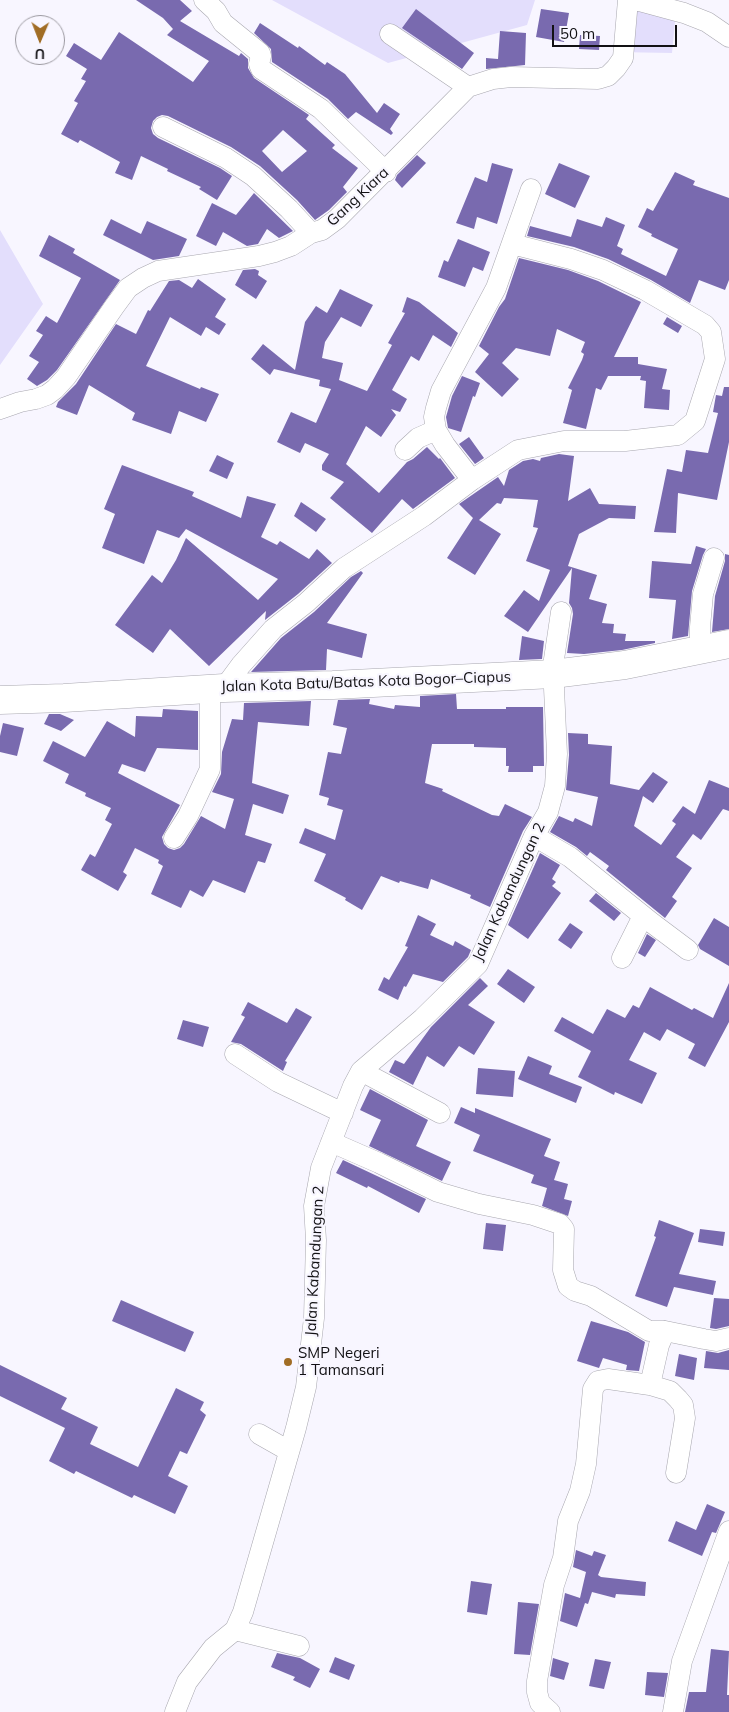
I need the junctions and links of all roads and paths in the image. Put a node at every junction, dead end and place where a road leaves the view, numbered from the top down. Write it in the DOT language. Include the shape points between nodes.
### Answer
graph roads {
  1 [pos="204,0"];
  2 [pos="628,0"];
  3 [pos="636,0"];
  4 [pos="390,34"];
  5 [pos="729,37"];
  6 [pos="468,87"];
  7 [pos="163,127"];
  8 [pos="386,172"];
  9 [pos="531,189"];
  10 [pos="311,233"];
  11 [pos="512,244"];
  12 [pos="0,409"];
  13 [pos="436,430"];
  14 [pos="405,450"];
  15 [pos="472,480"];
  16 [pos="714,558"];
  17 [pos="561,612"];
  18 [pos="729,644"];
  19 [pos="700,650"];
  20 [pos="553,674"];
  21 [pos="217,688"];
  22 [pos="0,700"];
  23 [pos="534,836"];
  24 [pos="174,838"];
  25 [pos="643,916"];
  26 [pos="688,950"];
  27 [pos="622,958"];
  28 [pos="235,1054"];
  29 [pos="361,1071"];
  30 [pos="343,1113"];
  31 [pos="440,1113"];
  32 [pos="331,1142"];
  33 [pos="665,1331"];
  34 [pos="729,1338"];
  35 [pos="650,1385"];
  36 [pos="259,1434"];
  37 [pos="289,1451"];
  38 [pos="676,1473"];
  39 [pos="729,1532"];
  40 [pos="235,1630"];
  41 [pos="299,1646"];
  42 [pos="175,1712"];
  43 [pos="550,1712"];
  44 [pos="673,1712"];
  1 -- 8 [label="street" via="216,10 223,23 260,53 261,69 321,109"];
  2 -- 6 [label="street, Gang Kiara" via="623,58 608,76 598,79 511,77"];
  3 -- 5 [label="street" via="708,22"];
  4 -- 6 [label="street"];
  6 -- 8 [label="street, Gang Kiara"];
  7 -- 10 [label="street" via="226,158 253,176"];
  8 -- 10 [label="street, Gang Kiara" via="337,219 322,230"];
  9 -- 11 [label="street"];
  10 -- 12 [label="street, Gang Kiara" via="275,252 158,271 143,278 123,294 55,388 36,399"];
  11 -- 13 [label="street" via="496,288 441,391 434,417"];
  11 -- 15 [label="street" via="588,264 646,290 705,325 711,332 715,359 695,420 678,435 625,442 564,441 518,450"];
  13 -- 14 [label="street" via="418,438"];
  13 -- 15 [label="street"];
  15 -- 21 [label="street" via="344,568 273,629"];
  16 -- 19 [label="street" via="703,594"];
  17 -- 20 [label="street, Jalan Kabandungan 2"];
  18 -- 19 [label="main road, Jalan Kota Batu/Batas Kota Bogor–Ciapus"];
  19 -- 20 [label="main road, Jalan Kota Batu/Batas Kota Bogor–Ciapus" via="625,665"];
  20 -- 21 [label="main road, Jalan Kota Batu/Batas Kota Bogor–Ciapus"];
  20 -- 23 [label="street, Jalan Kabandungan 2" via="557,754 555,786 548,812"];
  21 -- 22 [label="main road, Jalan Kota Batu/Batas Kota Bogor–Ciapus"];
  21 -- 24 [label="street" via="210,769"];
  23 -- 25 [label="street" via="578,862"];
  23 -- 29 [label="street, Jalan Kabandungan 2" via="478,964 423,1018"];
  25 -- 26 [label="street"];
  25 -- 27 [label="street"];
  28 -- 30 [label="street" via="278,1082"];
  29 -- 30 [label="street, Jalan Kabandungan 2"];
  29 -- 31 [label="street"];
  30 -- 32 [label="street, Jalan Kabandungan 2"];
  32 -- 33 [label="street" via="438,1192 560,1224 564,1229 563,1270 568,1286 650,1331"];
  32 -- 37 [label="street, Jalan Kabandungan 2" via="321,1168 314,1206 314,1318 306,1387"];
  33 -- 34 [label="street" via="704,1340"];
  33 -- 35 [label="street"];
  35 -- 38 [label="street" via="670,1391 683,1405 685,1418"];
  35 -- 43 [label="street" via="608,1379 598,1381 593,1388 586,1464 568,1521 538,1681 540,1703"];
  36 -- 37 [label="street"];
  37 -- 40 [label="street, Jalan Kabandungan 2" via="250,1589"];
  39 -- 44 [label="street" via="682,1661"];
  40 -- 41 [label="street"];
  40 -- 42 [label="street, Jalan Kabandungan 2" via="213,1648 187,1682"];
}
